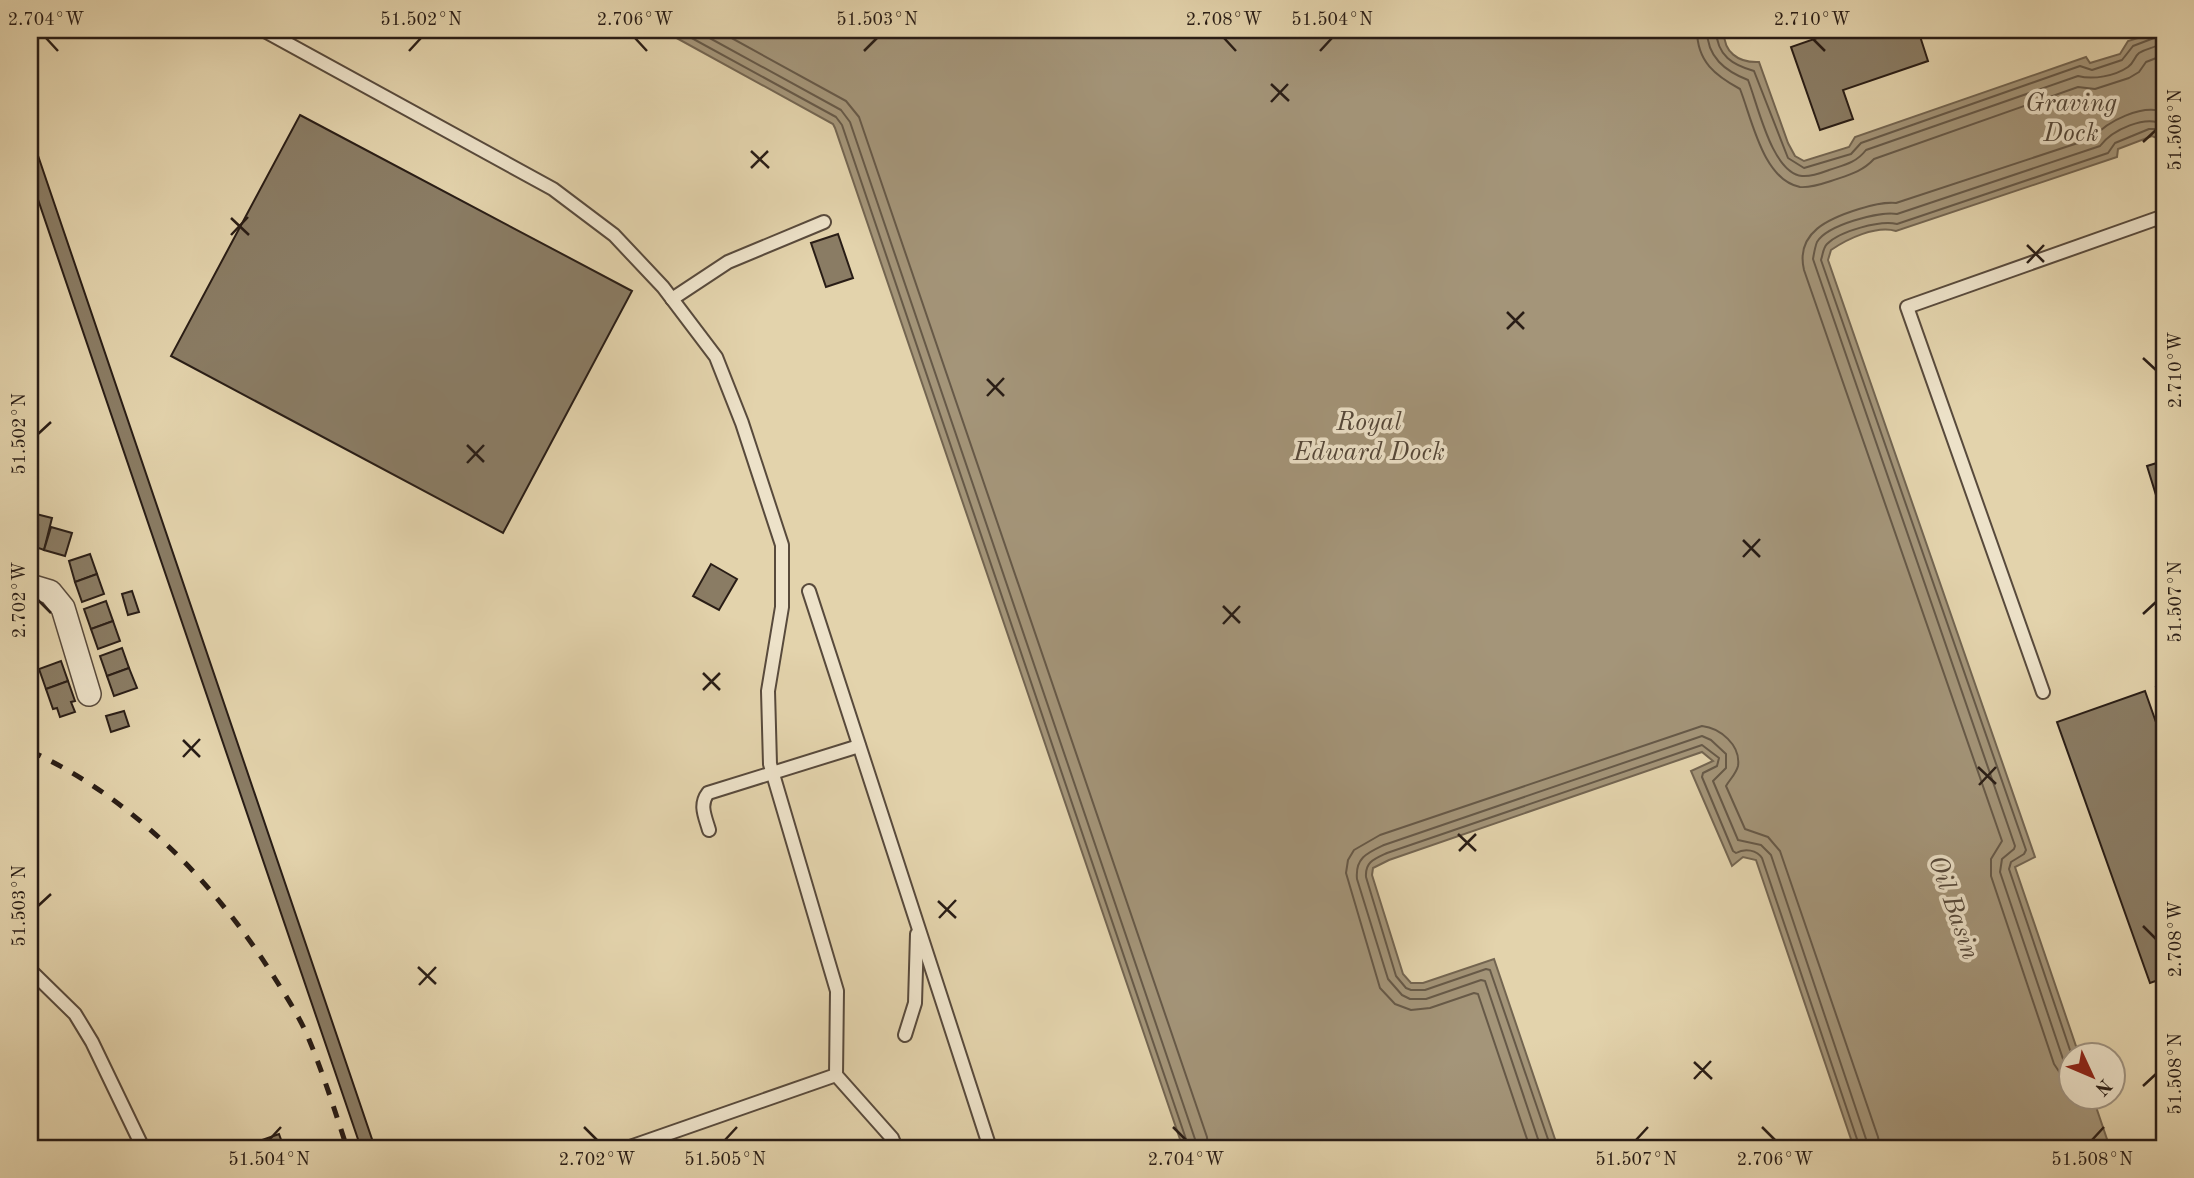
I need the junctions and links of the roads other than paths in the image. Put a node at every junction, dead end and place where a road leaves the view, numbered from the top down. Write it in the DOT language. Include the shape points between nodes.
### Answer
graph roads {
  1 [pos="263,30"];
  2 [pos="2164,216"];
  3 [pos="824,222"];
  4 [pos="672,299"];
  5 [pos="30,586"];
  6 [pos="808,591"];
  7 [pos="2043,692"];
  8 [pos="89,694"];
  9 [pos="859,747"];
  10 [pos="773,774"];
  11 [pos="709,830"];
  12 [pos="917,923"];
  13 [pos="30,970"];
  14 [pos="905,1035"];
  15 [pos="836,1075"];
  16 [pos="143,1148"];
  17 [pos="627,1148"];
  18 [pos="896,1148"];
  19 [pos="990,1148"];
  1 -- 4 [label="lane" via="552,189 614,235"];
  2 -- 7 [label="lane" via="1907,307"];
  3 -- 4 [label="lane" via="728,262"];
  4 -- 10 [label="lane" via="716,357 782,545 782,607 768,691"];
  5 -- 8 [label="street" via="50,593 62,608"];
  6 -- 9 [label="lane"];
  9 -- 10 [label="lane"];
  9 -- 12 [label="lane"];
  10 -- 11 [label="lane" via="708,793 702,807"];
  10 -- 15 [label="lane" via="837,991"];
  12 -- 14 [label="lane" via="915,1003"];
  12 -- 19 [label="lane"];
  13 -- 16 [label="lane" via="75,1014"];
  15 -- 17 [label="lane"];
  15 -- 18 [label="lane"];
}
